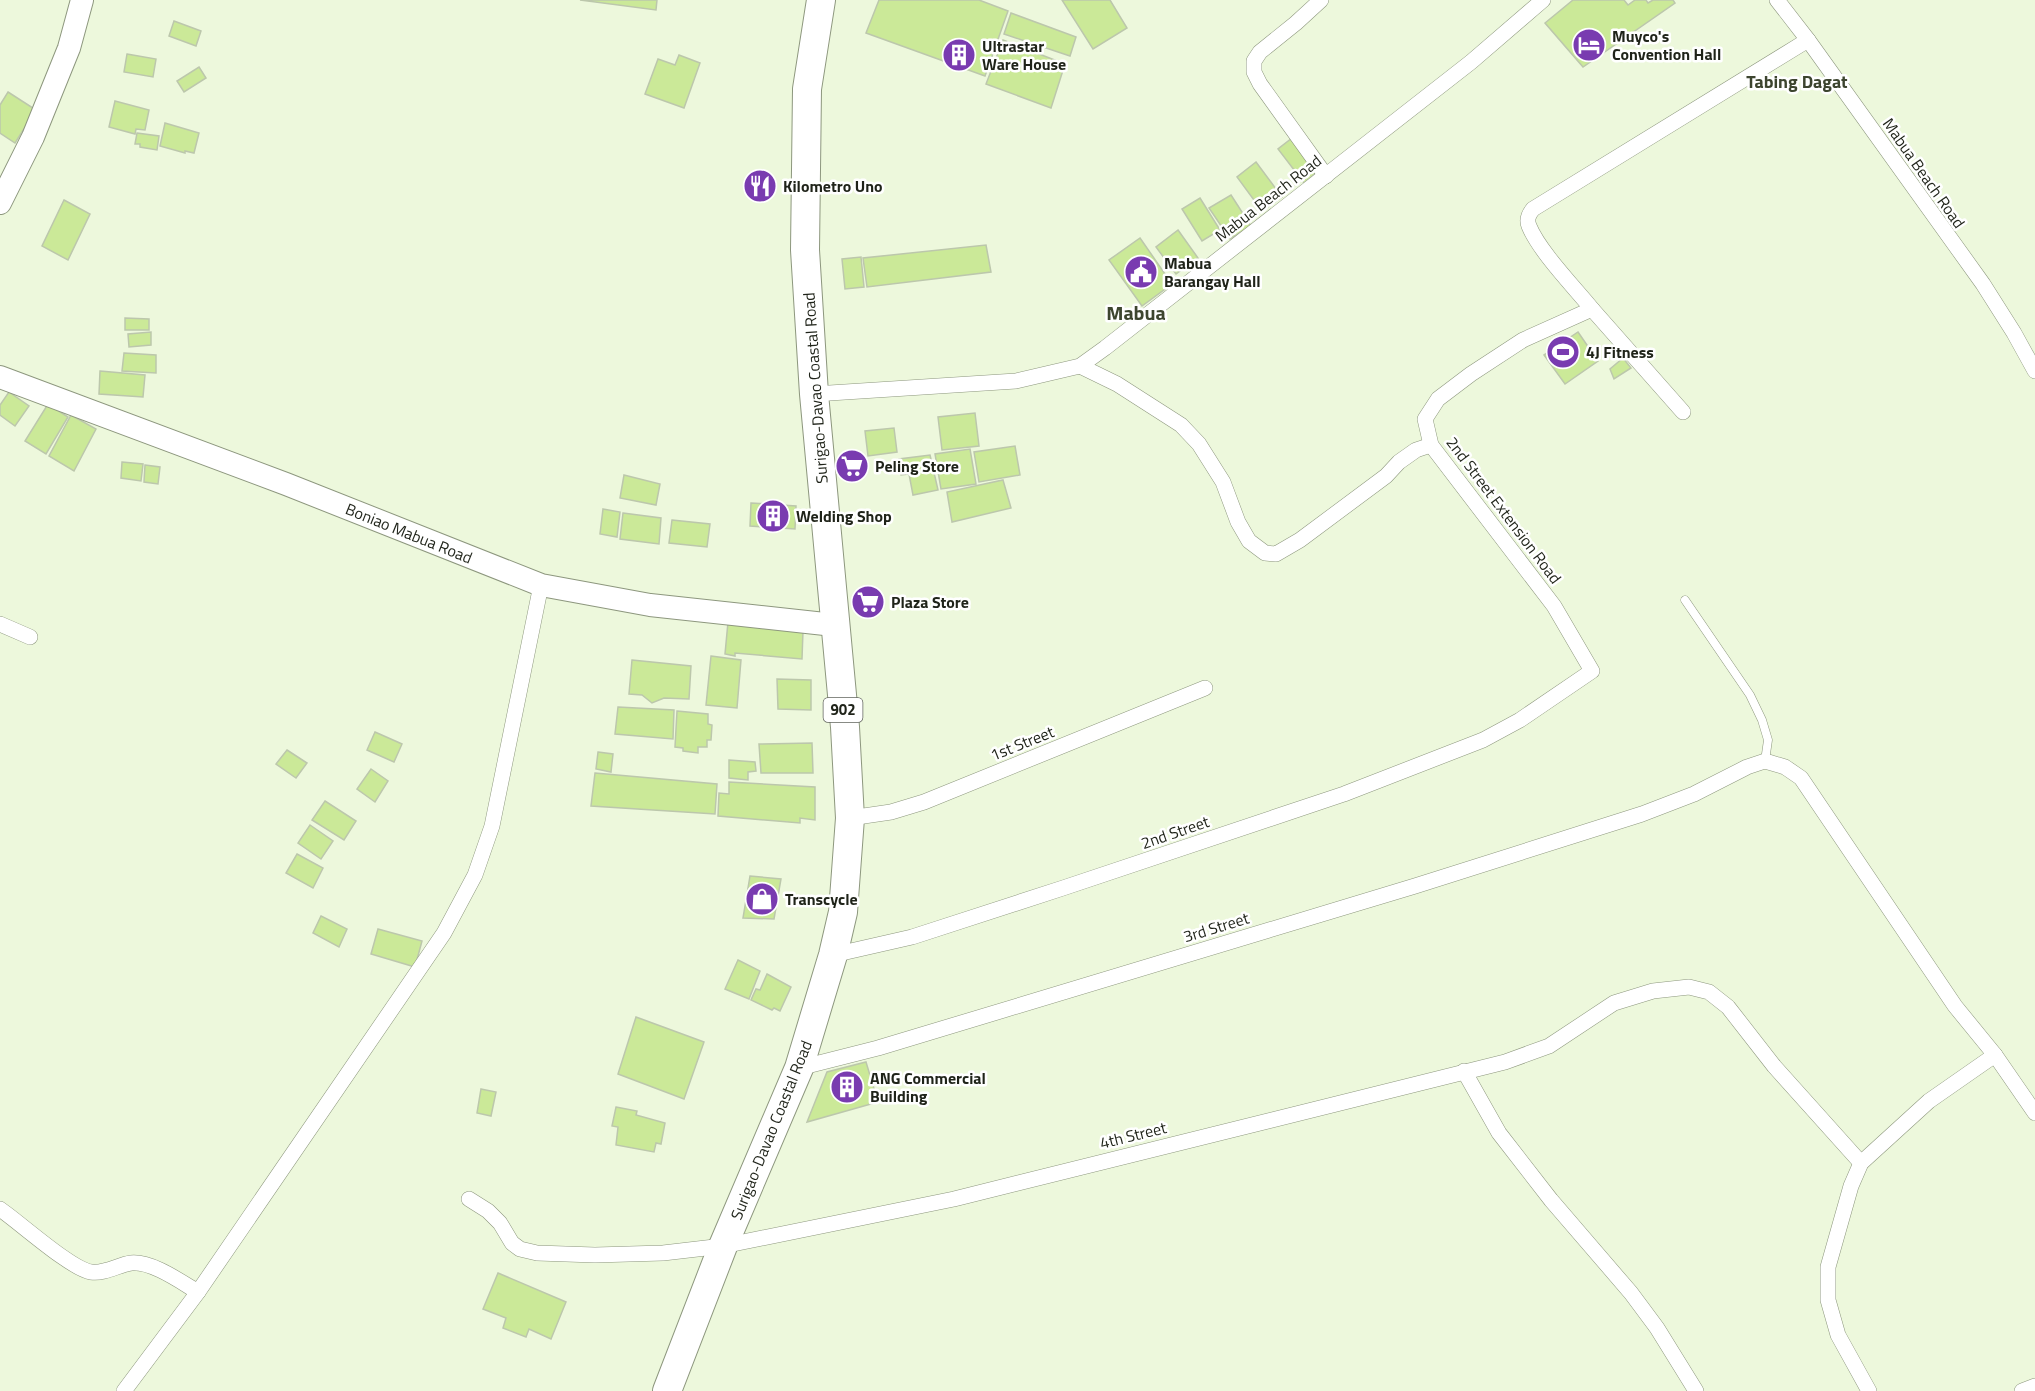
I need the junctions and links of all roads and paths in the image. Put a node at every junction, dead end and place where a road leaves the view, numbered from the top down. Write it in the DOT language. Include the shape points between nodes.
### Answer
graph roads {
  1 [pos="82,0"];
  2 [pos="821,0"];
  3 [pos="1321,0"];
  4 [pos="1544,0"];
  5 [pos="1777,0"];
  6 [pos="1808,39"];
  7 [pos="1326,176"];
  8 [pos="0,203"];
  9 [pos="1592,309"];
  10 [pos="1080,366"];
  11 [pos="2035,371"];
  12 [pos="0,377"];
  13 [pos="814,394"];
  14 [pos="1683,412"];
  15 [pos="1431,444"];
  16 [pos="541,585"];
  17 [pos="1685,600"];
  18 [pos="0,624"];
  19 [pos="834,625"];
  20 [pos="30,637"];
  21 [pos="1205,688"];
  22 [pos="1520,720"];
  23 [pos="1765,761"];
  24 [pos="850,818"];
  25 [pos="833,956"];
  26 [pos="1995,1055"];
  27 [pos="799,1068"];
  28 [pos="1464,1071"];
  29 [pos="2035,1113"];
  30 [pos="1861,1162"];
  31 [pos="469,1199"];
  32 [pos="0,1209"];
  33 [pos="723,1246"];
  34 [pos="198,1292"];
  35 [pos="2035,1386"];
  36 [pos="124,1391"];
  37 [pos="667,1391"];
  38 [pos="1696,1391"];
  39 [pos="1869,1391"];
  40 [pos="2022,1391"];
  1 -- 8 [label="street" via="56,82"];
  2 -- 13 [label="highway, Surigao-Davao Coastal Road / 902" via="807,89 805,250"];
  3 -- 7 [label="street" via="1260,52 1254,61 1254,72"];
  4 -- 7 [label="street, Mabua Beach Road" via="1472,62"];
  5 -- 6 [label="street, Mabua Beach Road"];
  6 -- 9 [label="street" via="1533,209 1528,225"];
  6 -- 11 [label="street, Mabua Beach Road" via="1983,284"];
  7 -- 10 [label="street, Mabua Beach Road"];
  9 -- 14 [label="street"];
  9 -- 15 [label="street, 2nd Street Extension Road" via="1523,340 1438,399 1425,419"];
  10 -- 13 [label="street, Mabua Beach Road" via="1016,381"];
  10 -- 15 [label="street" via="1117,384 1181,425 1199,444 1223,482 1249,541 1265,553 1276,554 1300,540 1399,462"];
  12 -- 16 [label="street, Boniao Mabua Road"];
  13 -- 19 [label="highway, Surigao-Davao Coastal Road / 902"];
  15 -- 22 [label="street, 2nd Street Extension Road" via="1554,606 1592,671"];
  16 -- 19 [label="street, Boniao Mabua Road" via="650,605"];
  16 -- 34 [label="street" via="492,826 475,875 444,933"];
  17 -- 23 [label="lane" via="1758,711 1768,740"];
  18 -- 20 [label="street"];
  19 -- 24 [label="highway, Surigao-Davao Coastal Road / 902"];
  21 -- 24 [label="street, 1st Street" via="924,802"];
  22 -- 25 [label="street, 2nd Street" via="1483,740 1344,794 912,937"];
  23 -- 26 [label="street" via="1785,767 1801,778 1955,1006"];
  23 -- 27 [label="street, 3rd Street" via="1642,814 889,1045"];
  24 -- 25 [label="highway, Surigao-Davao Coastal Road / 902" via="843,912"];
  25 -- 27 [label="highway, Surigao-Davao Coastal Road / 902"];
  26 -- 29 [label="street"];
  26 -- 30 [label="street" via="1929,1101"];
  27 -- 33 [label="highway, Surigao-Davao Coastal Road / 902"];
  28 -- 30 [label="street, 4th Street" via="1549,1046 1614,1004 1653,991 1689,987 1709,992 1728,1007 1774,1066"];
  28 -- 33 [label="street, 4th Street" via="954,1199"];
  28 -- 38 [label="street" via="1499,1133 1631,1293"];
  30 -- 39 [label="street" via="1828,1267 1828,1300 1838,1335"];
  31 -- 33 [label="street, 4th Street" via="500,1223 512,1243 537,1253 652,1253"];
  32 -- 34 [label="street" via="89,1272 132,1263 146,1265"];
  33 -- 37 [label="highway, Surigao-Davao Coastal Road / 902"];
  34 -- 36 [label="street"];
  35 -- 40 [label="street"];
}
